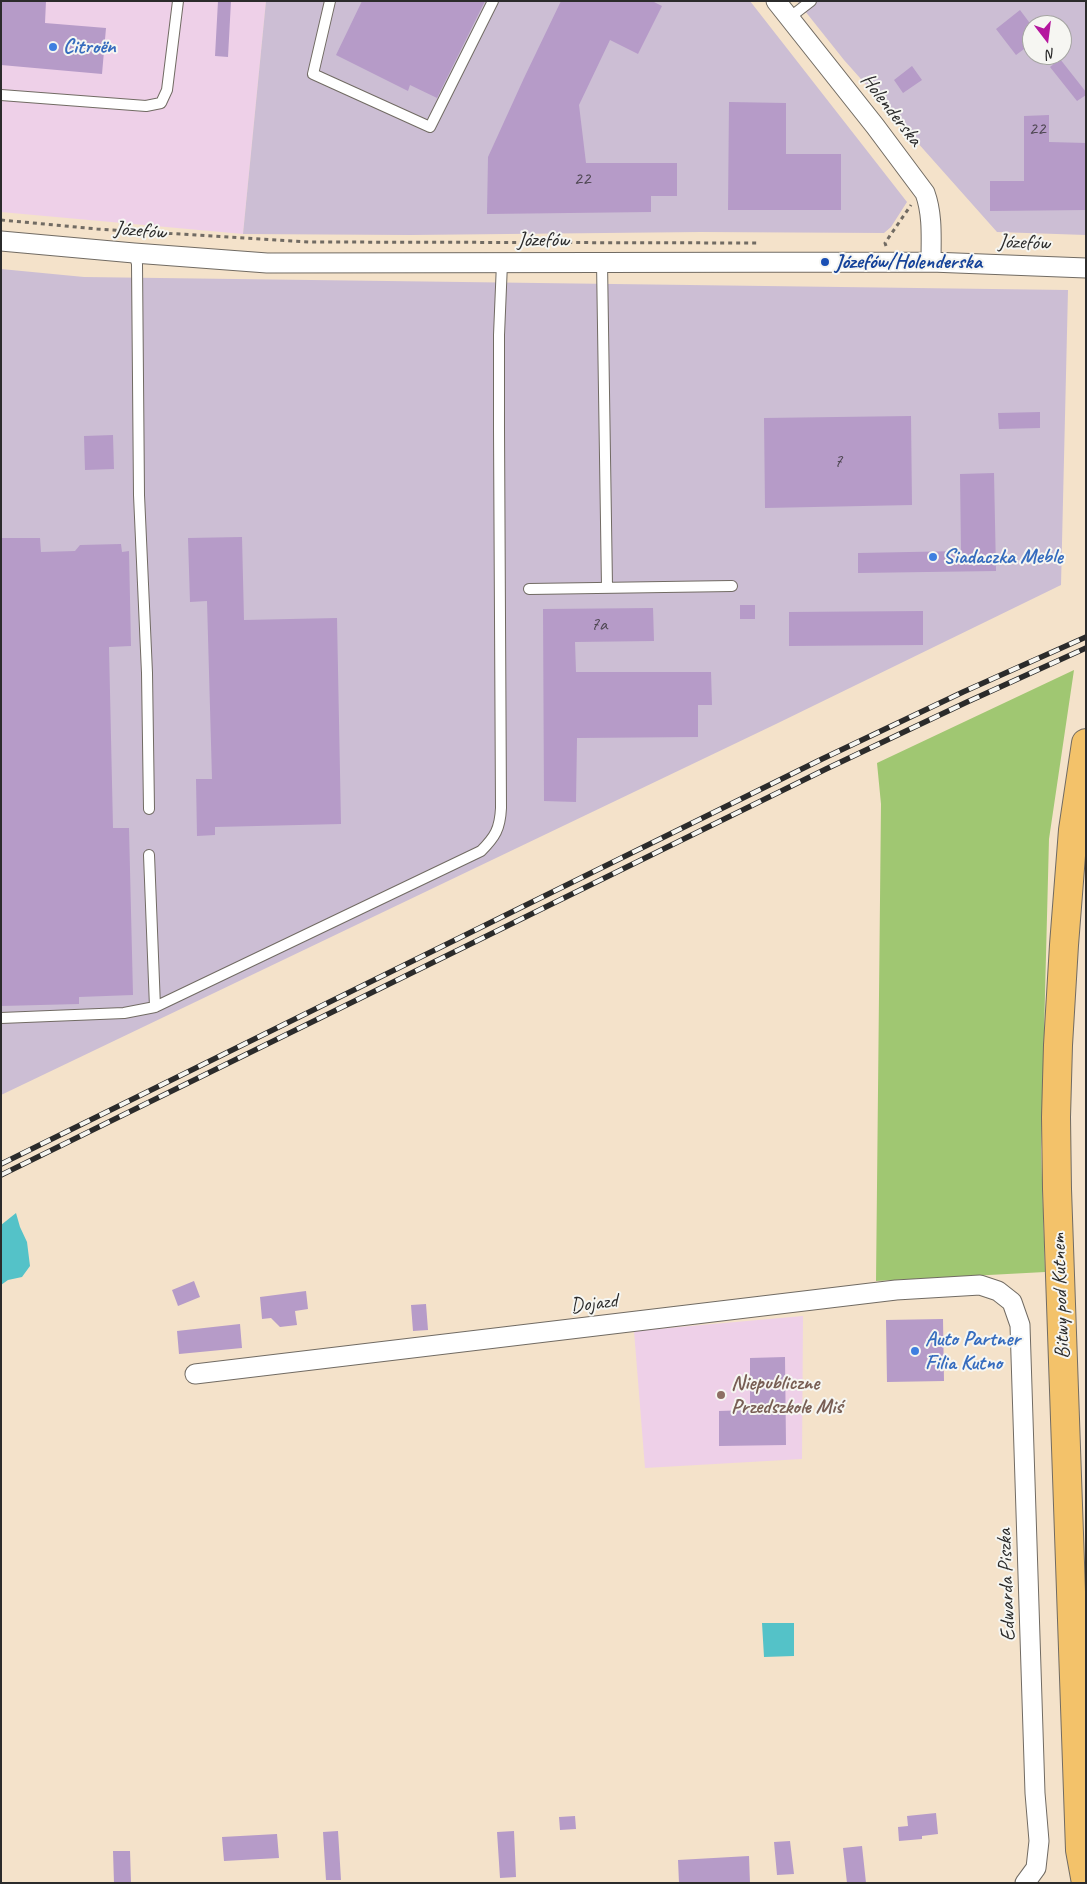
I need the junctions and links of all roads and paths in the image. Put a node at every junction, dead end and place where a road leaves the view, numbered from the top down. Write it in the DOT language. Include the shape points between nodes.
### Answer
graph roads {
  1 [pos="178,1"];
  2 [pos="330,1"];
  3 [pos="493,1"];
  4 [pos="776,1"];
  5 [pos="811,1"];
  6 [pos="789,18"];
  7 [pos="1,95"];
  8 [pos="1,220"];
  9 [pos="1,241"];
  10 [pos="766,243"];
  11 [pos="134,254"];
  12 [pos="602,262"];
  13 [pos="931,262"];
  14 [pos="502,263"];
  15 [pos="1086,268"];
  16 [pos="732,586"];
  17 [pos="607,588"];
  18 [pos="529,590"];
  19 [pos="1086,744"];
  20 [pos="149,809"];
  21 [pos="149,855"];
  22 [pos="155,1006"];
  23 [pos="1,1018"];
  24 [pos="998,1291"];
  25 [pos="195,1374"];
  26 [pos="1080,1850"];
  27 [pos="1025,1883"];
  28 [pos="1072,1883"];
  29 [pos="1086,1883"];
  1 -- 7 [label="lane" via="167,90 160,103 146,106"];
  2 -- 3 [label="lane" via="313,74 430,126"];
  4 -- 6 [label="street, Holenderska"];
  5 -- 6 [label="lane"];
  6 -- 13 [label="street, Holenderska" via="925,193 929,204"];
  8 -- 10 [label="path" via="309,242"];
  9 -- 11 [label="street, Józefów"];
  11 -- 14 [label="street, Józefów" via="267,263"];
  11 -- 20 [label="lane" via="137,264 139,495"];
  12 -- 13 [label="street, Józefów"];
  12 -- 14 [label="street, Józefów"];
  12 -- 17 [label="lane"];
  13 -- 15 [label="street, Józefów"];
  14 -- 22 [label="lane" via="499,335 500,823 481,851"];
  16 -- 17 [label="lane"];
  17 -- 18 [label="lane"];
  19 -- 26 [label="main road, Bitwy pod Kutnem" via="1073,830 1056,1117"];
  21 -- 22 [label="lane"];
  22 -- 23 [label="lane" via="124,1014"];
  24 -- 25 [label="street, Dojazd" via="980,1285 896,1290"];
  24 -- 27 [label="street, Edwarda Piszka" via="1012,1302 1020,1325 1035,1793 1040,1841 1036,1868"];
  26 -- 28 [label="main road, Bitwy pod Kutnem"];
  26 -- 29 [label="main road, Bitwy pod Kutnem"];
}
